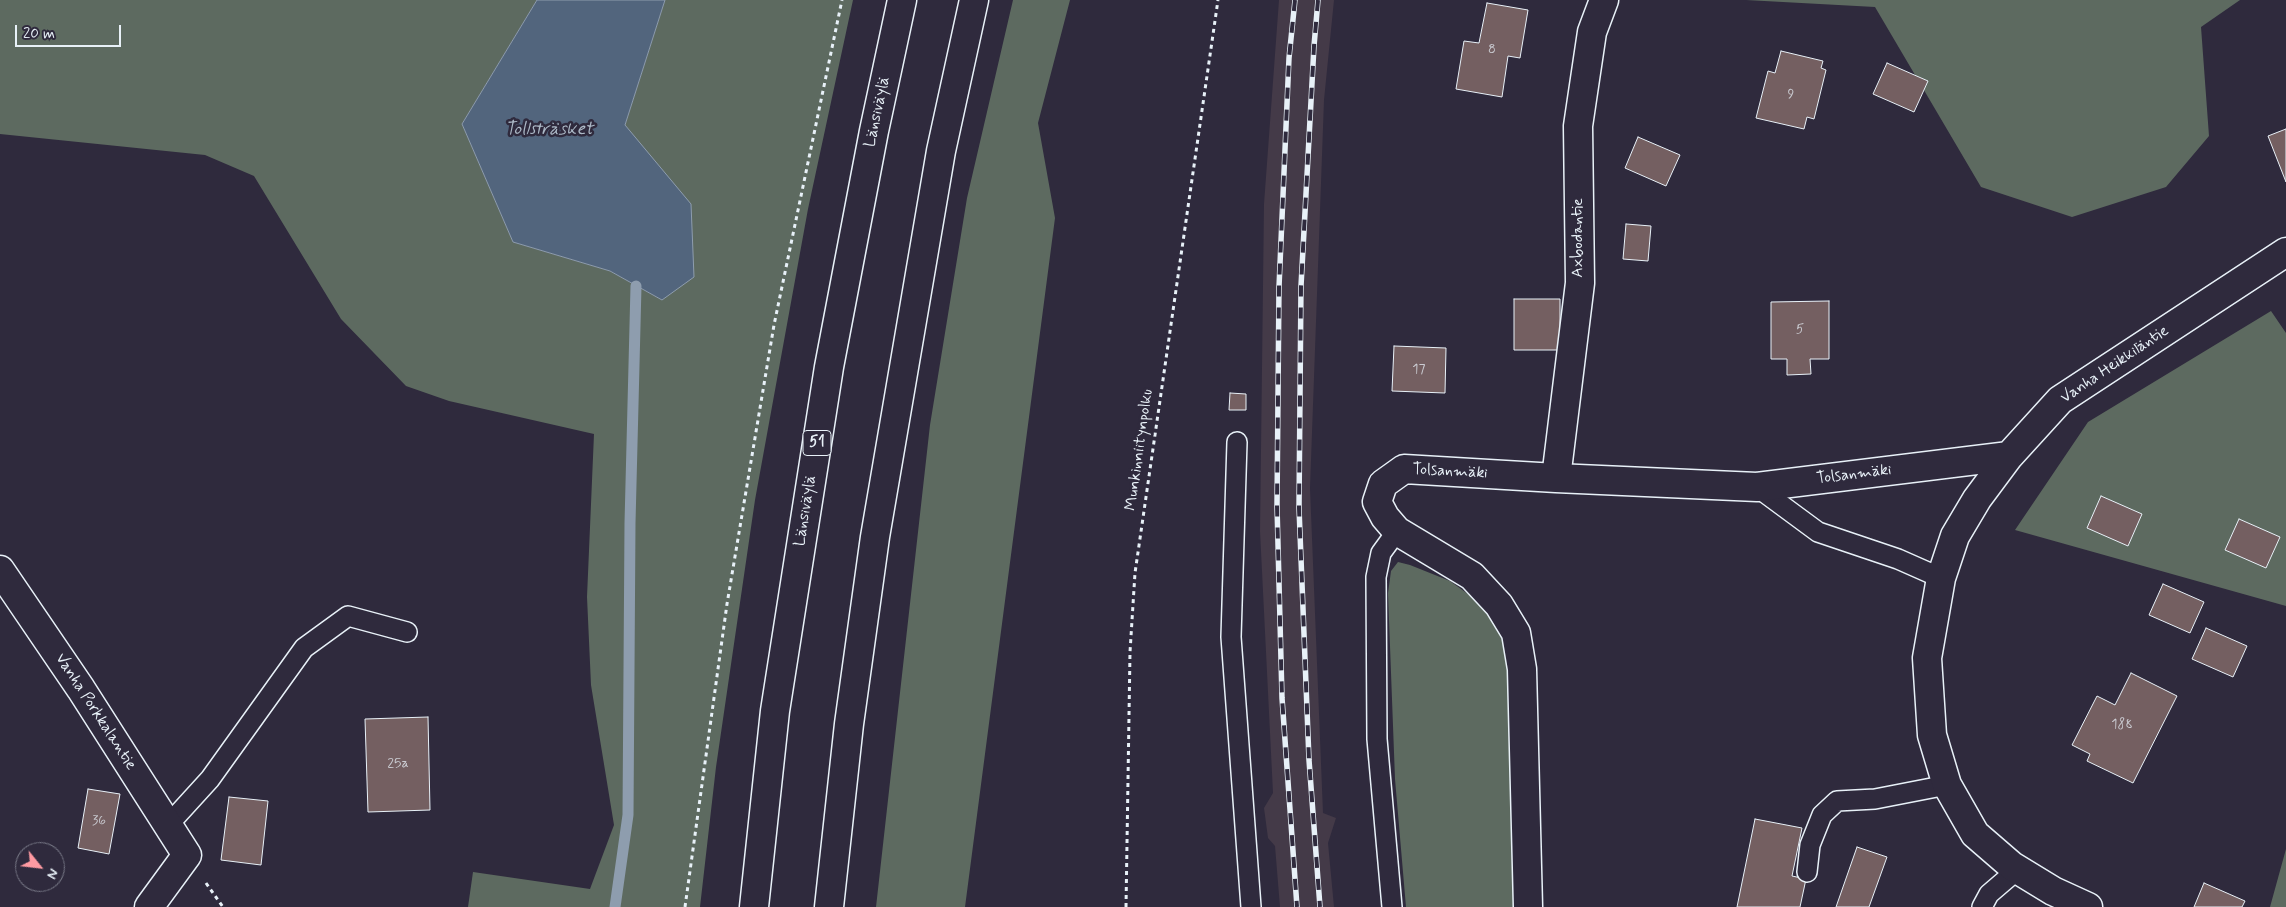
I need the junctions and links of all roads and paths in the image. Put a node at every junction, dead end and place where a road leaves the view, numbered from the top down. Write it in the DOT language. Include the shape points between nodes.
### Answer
graph roads {
  1 [pos="842,0"];
  2 [pos="902,0"];
  3 [pos="974,0"];
  4 [pos="1218,0"];
  5 [pos="1604,0"];
  6 [pos="2286,252"];
  7 [pos="1237,442"];
  8 [pos="2009,456"];
  9 [pos="1556,478"];
  10 [pos="1757,487"];
  11 [pos="1397,531"];
  12 [pos="0,570"];
  13 [pos="1941,578"];
  14 [pos="407,632"];
  15 [pos="1947,785"];
  16 [pos="169,824"];
  17 [pos="2017,870"];
  18 [pos="1807,872"];
  19 [pos="149,907"];
  20 [pos="685,907"];
  21 [pos="754,907"];
  22 [pos="829,907"];
  23 [pos="1126,907"];
  24 [pos="1252,907"];
  25 [pos="1392,907"];
  26 [pos="1528,907"];
  27 [pos="1982,907"];
  28 [pos="2088,907"];
  1 -- 20 [label="path" via="774,325 727,604"];
  2 -- 21 [label="main road, Länsiväylä / 51" via="827,376 775,711"];
  3 -- 22 [label="main road" via="941,150 877,527 849,724"];
  4 -- 23 [label="path, Munkinniitynpolku" via="1135,573 1130,652"];
  5 -- 9 [label="main road, Axbodantie" via="1592,32 1578,126 1580,283"];
  6 -- 8 [label="main road, Vanha Heikkiläntie" via="2060,400"];
  7 -- 24 [label="lane" via="1231,637"];
  8 -- 10 [label="main road, Tolsanmäki"];
  8 -- 13 [label="main road, Vanha Heikkiläntie" via="1955,536"];
  9 -- 10 [label="main road, Tolsanmäki"];
  9 -- 11 [label="main road, Tolsanmäki" via="1404,469 1383,484 1378,502"];
  10 -- 13 [label="lane" via="1818,532 1898,559"];
  11 -- 25 [label="lane" via="1381,553 1376,577 1377,739"];
  11 -- 26 [label="main road, Tolsanmäki" via="1472,576 1499,605 1516,633 1522,669"];
  12 -- 16 [label="main road, Vanha Porkkalantie"];
  13 -- 15 [label="main road, Vanha Heikkiläntie" via="1927,658 1932,735"];
  14 -- 16 [label="lane" via="348,616 304,648 210,780"];
  15 -- 17 [label="main road, Vanha Heikkiläntie" via="1975,834"];
  15 -- 18 [label="lane" via="1875,799 1837,801 1822,815 1810,845"];
  16 -- 19 [label="main road, Vanha Porkkalantie" via="187,855"];
  17 -- 27 [label="lane" via="1989,894"];
  17 -- 28 [label="main road, Vanha Heikkiläntie"];
}
